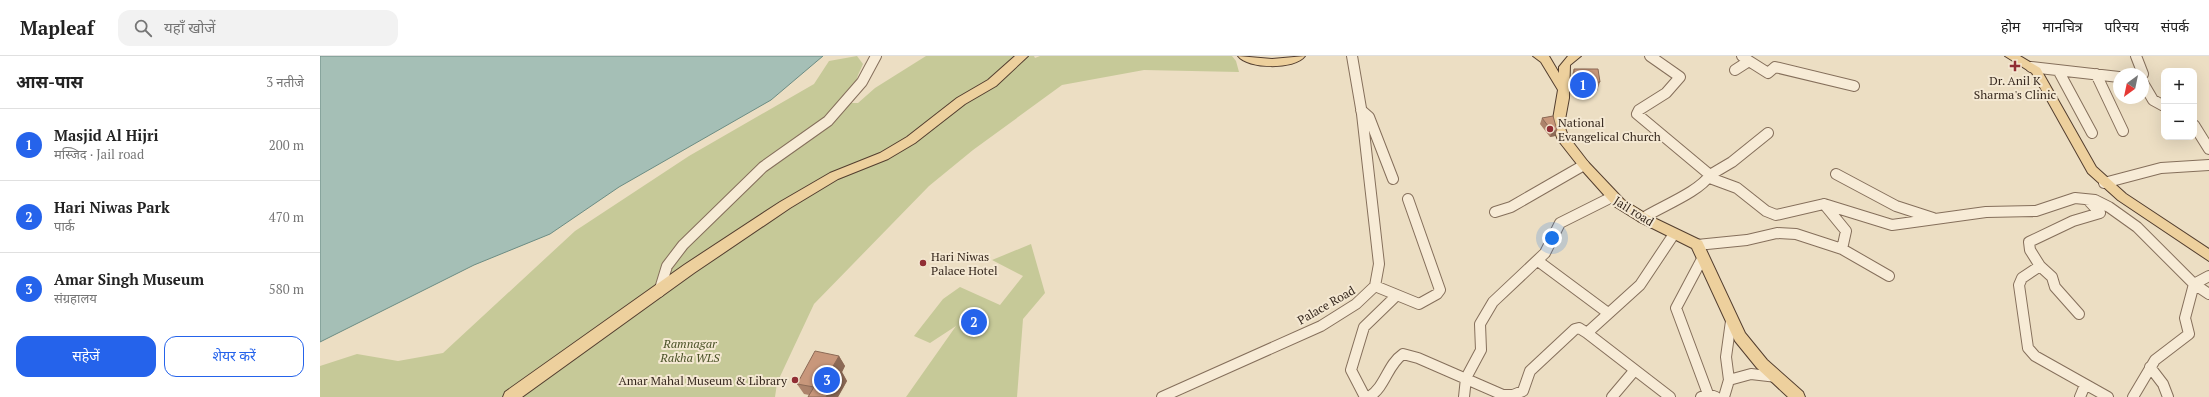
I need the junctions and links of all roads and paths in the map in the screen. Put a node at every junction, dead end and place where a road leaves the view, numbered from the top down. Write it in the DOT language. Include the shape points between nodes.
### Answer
graph roads {
  1 [pos="876,56"];
  2 [pos="1022,56"];
  3 [pos="1244,56"];
  4 [pos="1299,56"];
  5 [pos="1352,56"];
  6 [pos="1650,56"];
  7 [pos="2011,56"];
  8 [pos="2136,56"];
  9 [pos="1746,58"];
  10 [pos="1544,59"];
  11 [pos="1568,60"];
  12 [pos="2031,67"];
  13 [pos="2140,68"];
  14 [pos="1735,70"];
  15 [pos="2058,70"];
  16 [pos="2096,74"];
  17 [pos="2113,76"];
  18 [pos="1854,86"];
  19 [pos="1563,89"];
  20 [pos="2149,94"];
  21 [pos="2161,104"];
  22 [pos="1361,110"];
  23 [pos="2123,130"];
  24 [pos="2197,130"];
  25 [pos="1768,133"];
  26 [pos="2092,133"];
  27 [pos="2209,149"];
  28 [pos="1584,165"];
  29 [pos="2209,165"];
  30 [pos="1836,174"];
  31 [pos="1710,176"];
  32 [pos="1393,179"];
  33 [pos="2104,183"];
  34 [pos="1612,197"];
  35 [pos="2085,198"];
  36 [pos="1408,199"];
  37 [pos="1824,204"];
  38 [pos="1495,212"];
  39 [pos="1643,218"];
  40 [pos="1933,218"];
  41 [pos="1674,234"];
  42 [pos="1697,245"];
  43 [pos="1842,249"];
  44 [pos="2209,256"];
  45 [pos="1703,257"];
  46 [pos="1538,261"];
  47 [pos="2040,266"];
  48 [pos="1889,276"];
  49 [pos="2209,276"];
  50 [pos="2194,284"];
  51 [pos="1375,286"];
  52 [pos="659,292"];
  53 [pos="2209,294"];
  54 [pos="1396,296"];
  55 [pos="1608,313"];
  56 [pos="2079,314"];
  57 [pos="1731,321"];
  58 [pos="1587,333"];
  59 [pos="2150,367"];
  60 [pos="1634,370"];
  61 [pos="1778,377"];
  62 [pos="1466,378"];
  63 [pos="1729,380"];
  64 [pos="1383,385"];
  65 [pos="2085,385"];
  66 [pos="1708,396"];
  67 [pos="510,397"];
  68 [pos="1162,397"];
  69 [pos="1365,397"];
  70 [pos="1369,397"];
  71 [pos="1383,397"];
  72 [pos="1464,397"];
  73 [pos="1612,397"];
  74 [pos="1670,397"];
  75 [pos="1724,397"];
  76 [pos="1798,397"];
  77 [pos="2080,397"];
  78 [pos="2108,397"];
  79 [pos="2133,397"];
  80 [pos="2168,397"];
  1 -- 52 [label="street" via="862,82 828,121 763,167 683,245 667,266"];
  2 -- 52 [label="main road" via="992,83 961,101 911,140 884,156 834,176 785,205"];
  3 -- 4 [label="main road" via="1274,64"];
  5 -- 22 [label="street"];
  6 -- 31 [label="street" via="1680,77 1666,93 1639,110 1637,114"];
  7 -- 12 [label="main road"];
  8 -- 13 [label="street"];
  9 -- 14 [label="street"];
  9 -- 18 [label="street" via="1765,73 1769,73 1775,67"];
  10 -- 11 [label="main road" via="1558,68"];
  10 -- 19 [label="main road"];
  11 -- 19 [label="main road, Jail road"];
  12 -- 15 [label="street"];
  12 -- 33 [label="main road" via="2039,75 2087,164"];
  15 -- 16 [label="street"];
  15 -- 26 [label="street"];
  16 -- 17 [label="street"];
  16 -- 23 [label="street"];
  19 -- 28 [label="main road, Jail road" via="1558,130"];
  20 -- 21 [label="street" via="2153,100"];
  22 -- 32 [label="street" via="1369,117"];
  22 -- 51 [label="street" via="1379,264"];
  24 -- 27 [label="street"];
  25 -- 31 [label="street" via="1723,169"];
  28 -- 34 [label="main road, Jail road"];
  28 -- 38 [label="street" via="1511,207"];
  29 -- 33 [label="street" via="2161,168"];
  30 -- 40 [label="street" via="1896,206"];
  31 -- 37 [label="street" via="1737,188 1766,211 1776,215"];
  31 -- 39 [label="street" via="1704,184"];
  33 -- 44 [label="main road"];
  34 -- 39 [label="main road, Jail road"];
  34 -- 46 [label="street" via="1560,223 1545,253"];
  35 -- 40 [label="street" via="2075,198 2036,210"];
  35 -- 47 [label="street" via="2100,212 2073,221 2028,242"];
  35 -- 50 [label="street" via="2106,205 2137,227"];
  36 -- 54 [label="street" via="1440,290 1419,304"];
  37 -- 40 [label="street" via="1892,225"];
  37 -- 43 [label="street" via="1846,231"];
  39 -- 41 [label="main road, Jail road"];
  41 -- 42 [label="main road, Jail road"];
  41 -- 55 [label="street" via="1640,286"];
  42 -- 43 [label="street" via="1747,240 1782,232 1804,236"];
  42 -- 45 [label="main road"];
  43 -- 48 [label="street"];
  45 -- 57 [label="main road"];
  45 -- 66 [label="street" via="1676,308"];
  46 -- 55 [label="street"];
  46 -- 62 [label="street" via="1493,302 1484,316 1480,324 1481,350"];
  47 -- 56 [label="street" via="2052,277 2055,287"];
  47 -- 65 [label="street" via="2022,278 2019,285 2028,348 2035,356"];
  49 -- 50 [label="street"];
  50 -- 53 [label="street"];
  50 -- 59 [label="street" via="2185,318 2189,334 2155,360"];
  51 -- 54 [label="street"];
  51 -- 68 [label="street, Palace Road" via="1356,304 1321,326"];
  52 -- 67 [label="main road"];
  54 -- 69 [label="street" via="1368,322 1359,337 1351,370"];
  55 -- 58 [label="street"];
  57 -- 61 [label="main road" via="1752,352"];
  57 -- 63 [label="street" via="1726,356"];
  58 -- 60 [label="street"];
  58 -- 62 [label="street" via="1579,328 1574,329 1528,374 1528,387 1524,394 1507,396"];
  59 -- 79 [label="street"];
  59 -- 80 [label="street" via="2163,384"];
  60 -- 73 [label="street"];
  60 -- 74 [label="street"];
  61 -- 63 [label="street" via="1750,374"];
  61 -- 76 [label="main road"];
  62 -- 64 [label="street" via="1403,354 1397,359"];
  62 -- 72 [label="street"];
  63 -- 75 [label="street"];
  64 -- 70 [label="street"];
  64 -- 71 [label="street"];
  65 -- 77 [label="street"];
  65 -- 78 [label="street"];
}
